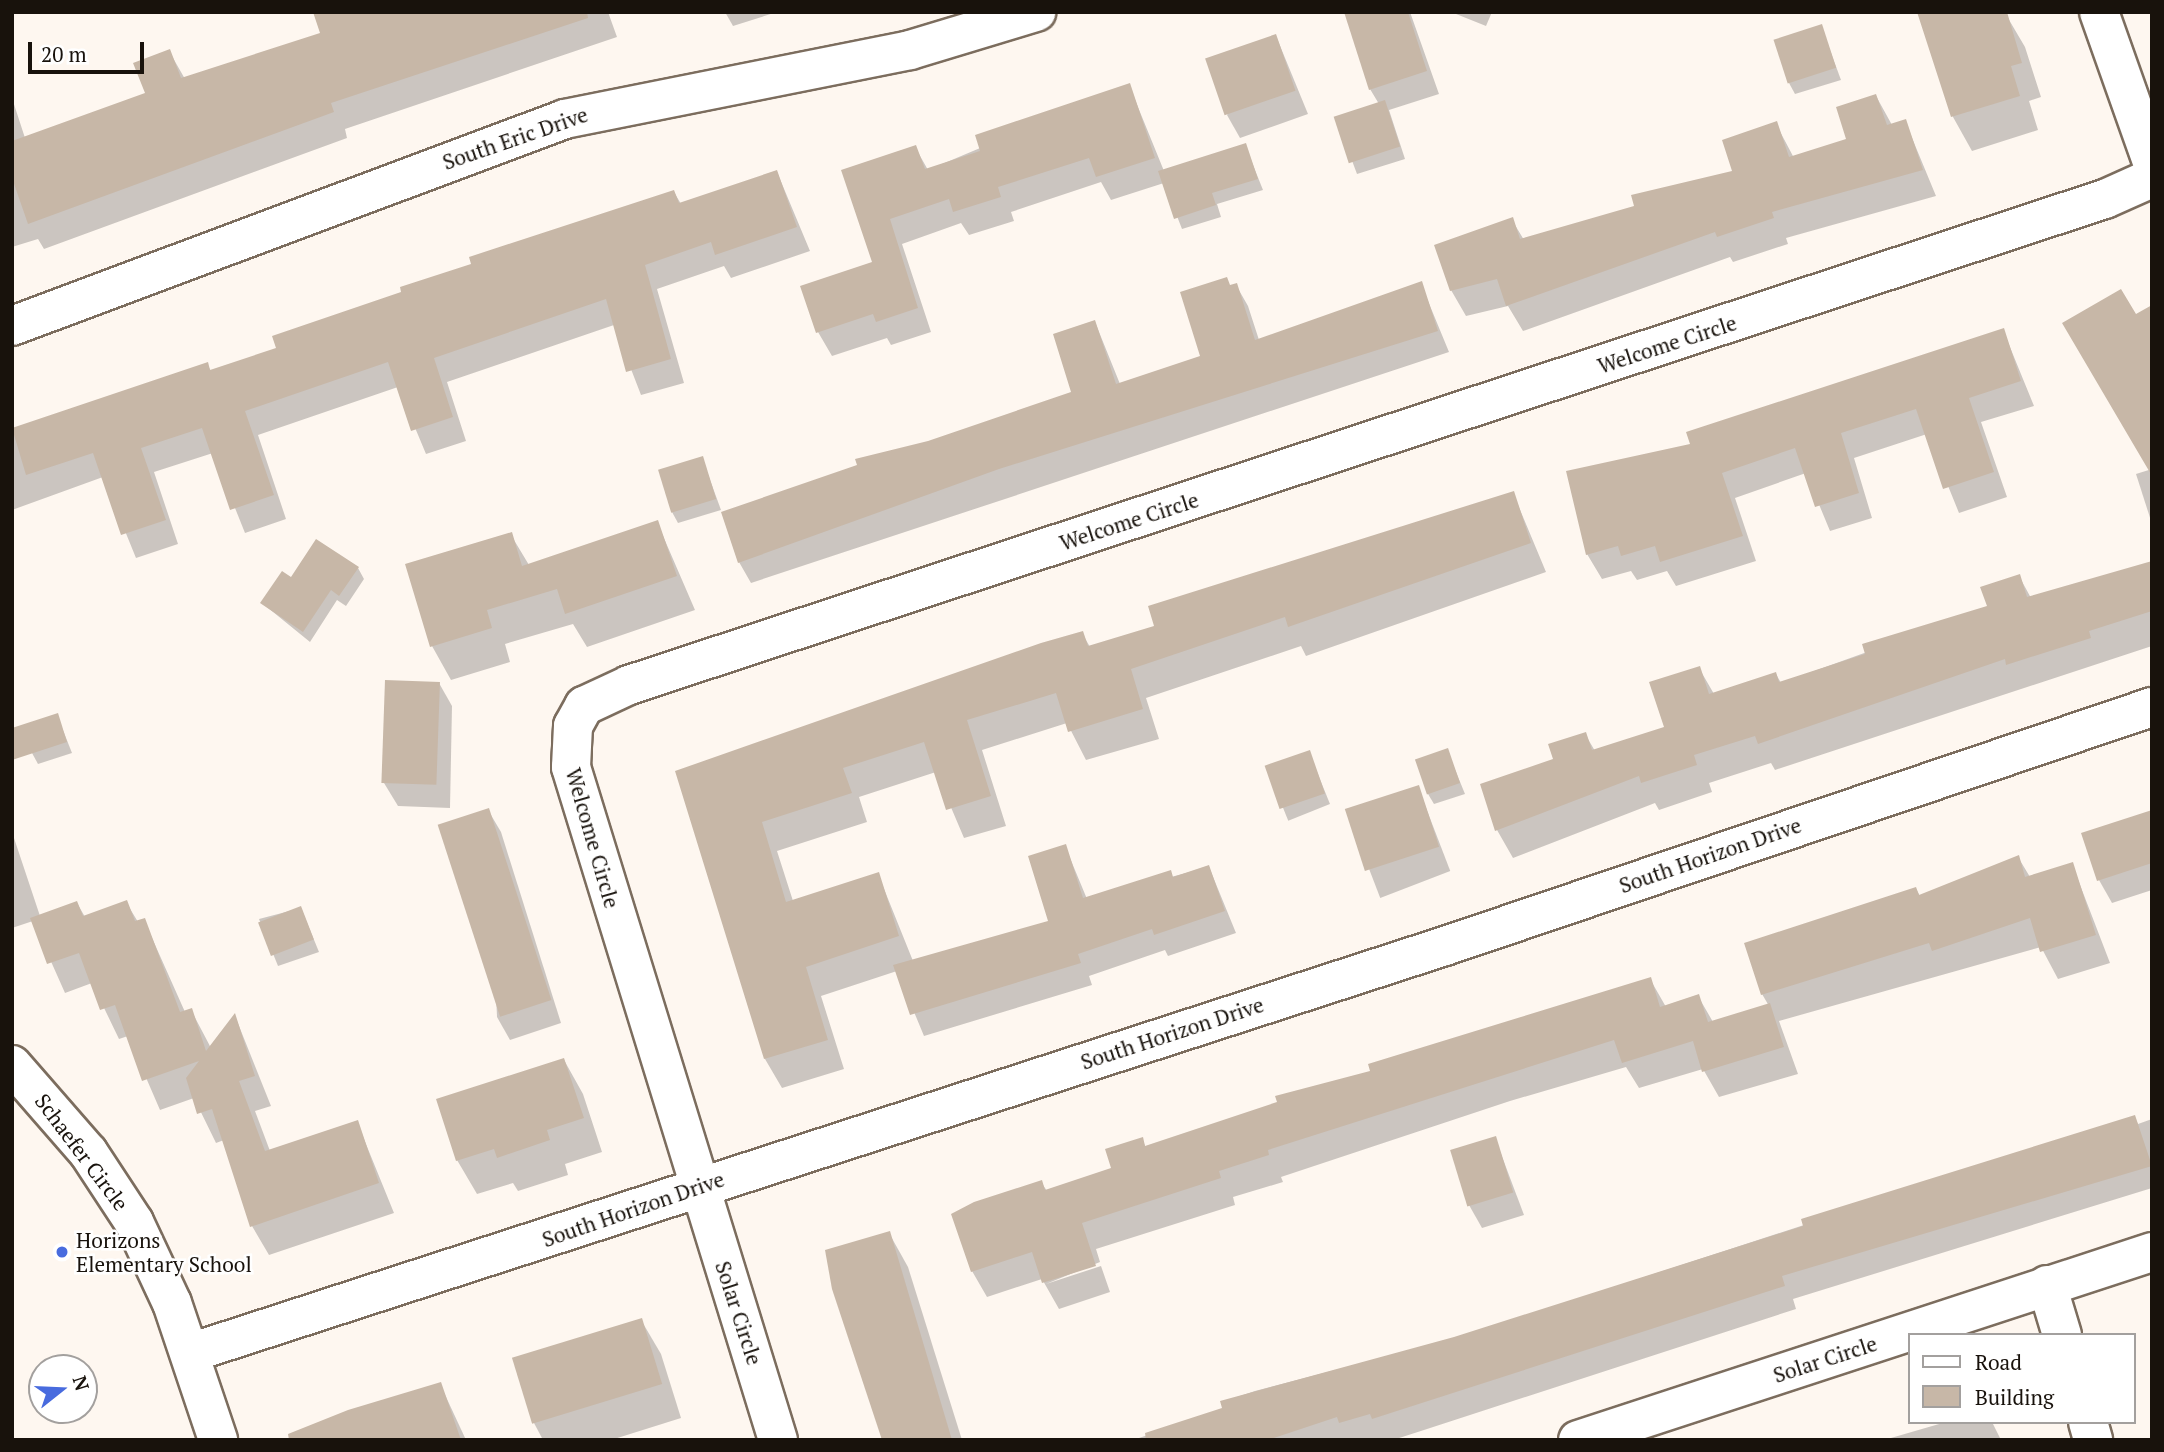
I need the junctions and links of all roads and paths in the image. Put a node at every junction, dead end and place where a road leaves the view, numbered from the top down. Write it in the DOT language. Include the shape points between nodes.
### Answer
graph roads {
  1 [pos="1037,12"];
  2 [pos="2099,12"];
  3 [pos="2152,162"];
  4 [pos="2152,178"];
  5 [pos="12,326"];
  6 [pos="2152,707"];
  7 [pos="12,1066"];
  8 [pos="701,1186"];
  9 [pos="2152,1252"];
  10 [pos="2047,1285"];
  11 [pos="2061,1333"];
  12 [pos="190,1353"];
  13 [pos="218,1440"];
  14 [pos="778,1440"];
  15 [pos="1578,1440"];
  1 -- 5 [label="street, South Eric Drive" via="910,50 565,119"];
  2 -- 3 [label="street"];
  4 -- 8 [label="street, Welcome Circle" via="2105,200 629,685 584,706 573,726 571,767"];
  6 -- 8 [label="street, South Horizon Drive"];
  7 -- 12 [label="street, Schaefer Circle" via="112,1184 157,1265"];
  8 -- 12 [label="street, South Horizon Drive"];
  8 -- 14 [label="street, Solar Circle"];
  9 -- 10 [label="street, Solar Circle"];
  10 -- 11 [label="street"];
  10 -- 15 [label="street, Solar Circle"];
  12 -- 13 [label="street, Schaefer Circle"];
}
